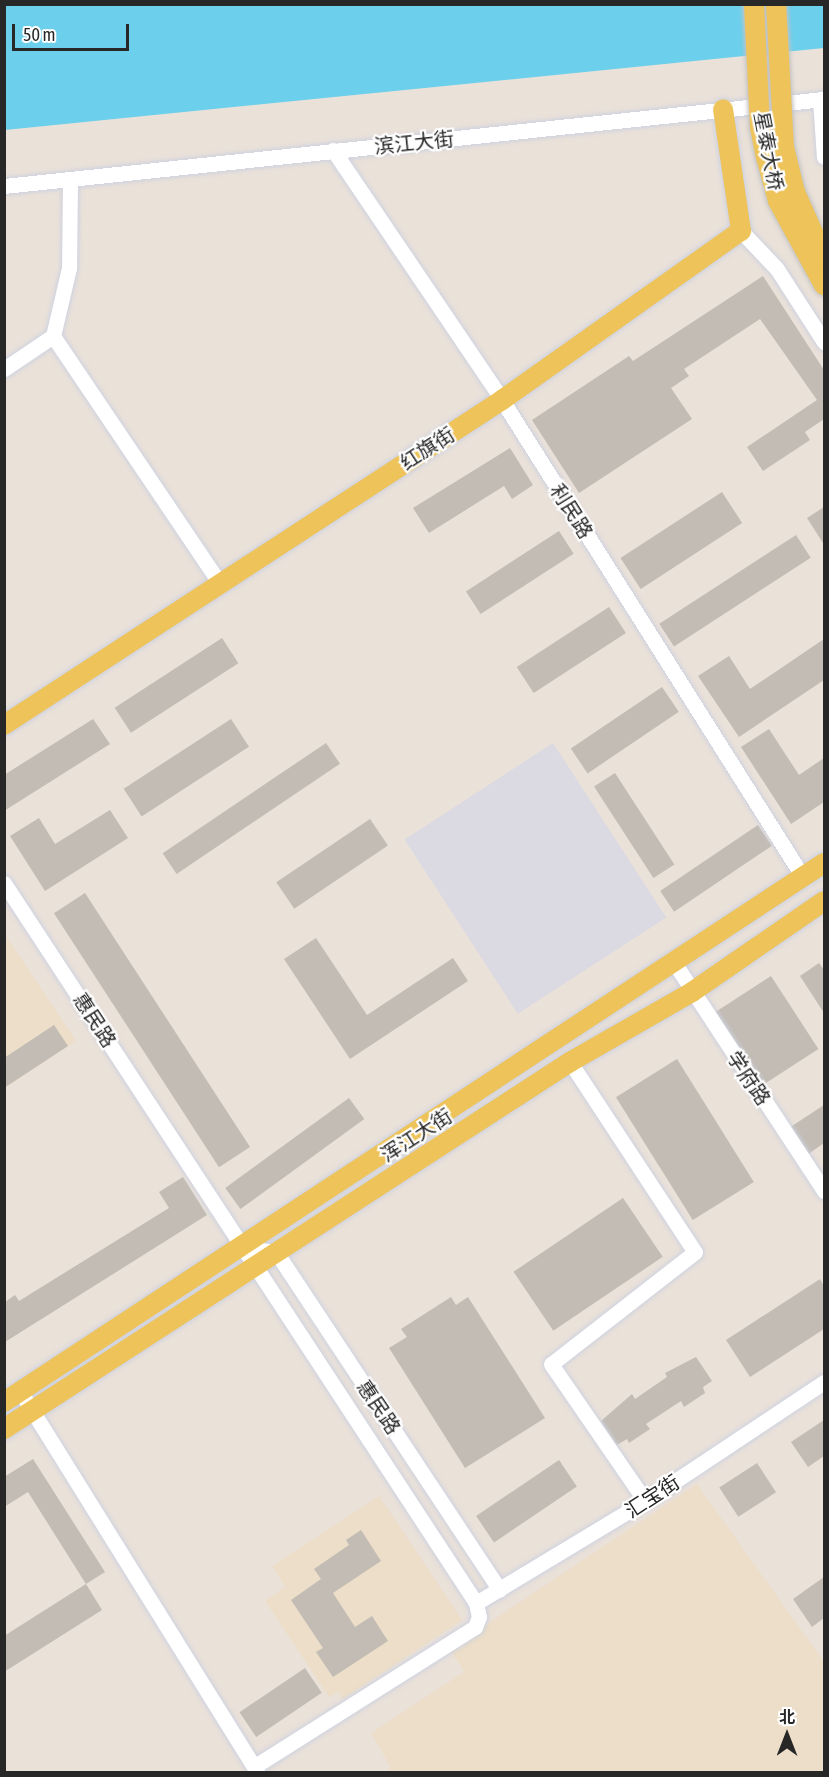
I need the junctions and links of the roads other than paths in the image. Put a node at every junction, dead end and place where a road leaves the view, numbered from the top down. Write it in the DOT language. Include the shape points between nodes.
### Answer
graph roads {
  1 [pos="754,4"];
  2 [pos="776,4"];
  3 [pos="822,99"];
  4 [pos="723,109"];
  5 [pos="333,150"];
  6 [pos="825,157"];
  7 [pos="70,179"];
  8 [pos="4,186"];
  9 [pos="741,231"];
  10 [pos="825,257"];
  11 [pos="825,285"];
  12 [pos="53,336"];
  13 [pos="825,342"];
  14 [pos="4,369"];
  15 [pos="502,400"];
  16 [pos="220,584"];
  17 [pos="4,725"];
  18 [pos="825,863"];
  19 [pos="804,877"];
  20 [pos="4,883"];
  21 [pos="825,900"];
  22 [pos="675,964"];
  23 [pos="692,993"];
  24 [pos="570,1062"];
  25 [pos="825,1191"];
  26 [pos="244,1248"];
  27 [pos="276,1252"];
  28 [pos="256,1266"];
  29 [pos="825,1382"];
  30 [pos="12,1396"];
  31 [pos="29,1410"];
  32 [pos="4,1429"];
  33 [pos="645,1502"];
  34 [pos="500,1590"];
  35 [pos="476,1603"];
  36 [pos="256,1769"];
  1 -- 11 [label="main road, 星泰大桥, bridge" via="760,127 766,157 778,201"];
  2 -- 10 [label="main road, 星泰大桥, bridge" via="784,147 795,192"];
  3 -- 4 [label="street, 滨江大街"];
  3 -- 6 [label="street"];
  4 -- 5 [label="street, 滨江大街"];
  4 -- 9 [label="main road"];
  5 -- 7 [label="street, 滨江大街"];
  5 -- 15 [label="street, 利民路"];
  7 -- 8 [label="street, 滨江大街"];
  7 -- 12 [label="street" via="69,268"];
  9 -- 13 [label="street" via="777,268"];
  9 -- 15 [label="main road, 红旗街"];
  12 -- 14 [label="street"];
  12 -- 16 [label="street"];
  15 -- 16 [label="main road, 红旗街"];
  15 -- 19 [label="street, 利民路"];
  16 -- 17 [label="main road, 红旗街"];
  18 -- 19 [label="main road, 浑江大街"];
  19 -- 22 [label="main road, 浑江大街"];
  20 -- 26 [label="street, 惠民路"];
  21 -- 23 [label="main road, 浑江大街"];
  22 -- 23 [label="street, 学府路"];
  22 -- 26 [label="main road, 浑江大街"];
  23 -- 24 [label="main road, 浑江大街"];
  23 -- 25 [label="street, 学府路"];
  24 -- 27 [label="main road, 浑江大街"];
  24 -- 33 [label="street" via="695,1252 551,1364"];
  26 -- 27 [label="street"];
  26 -- 28 [label="street, 惠民路"];
  26 -- 30 [label="main road, 浑江大街"];
  27 -- 28 [label="main road, 浑江大街"];
  27 -- 34 [label="street, 惠民路"];
  28 -- 31 [label="main road, 浑江大街"];
  28 -- 35 [label="street, 惠民路"];
  29 -- 33 [label="street, 汇宝街"];
  30 -- 31 [label="street"];
  31 -- 32 [label="main road, 浑江大街"];
  31 -- 36 [label="street"];
  33 -- 34 [label="street, 汇宝街"];
  34 -- 35 [label="street, 汇宝街"];
  35 -- 36 [label="street" via="479,1617 475,1627"];
}
